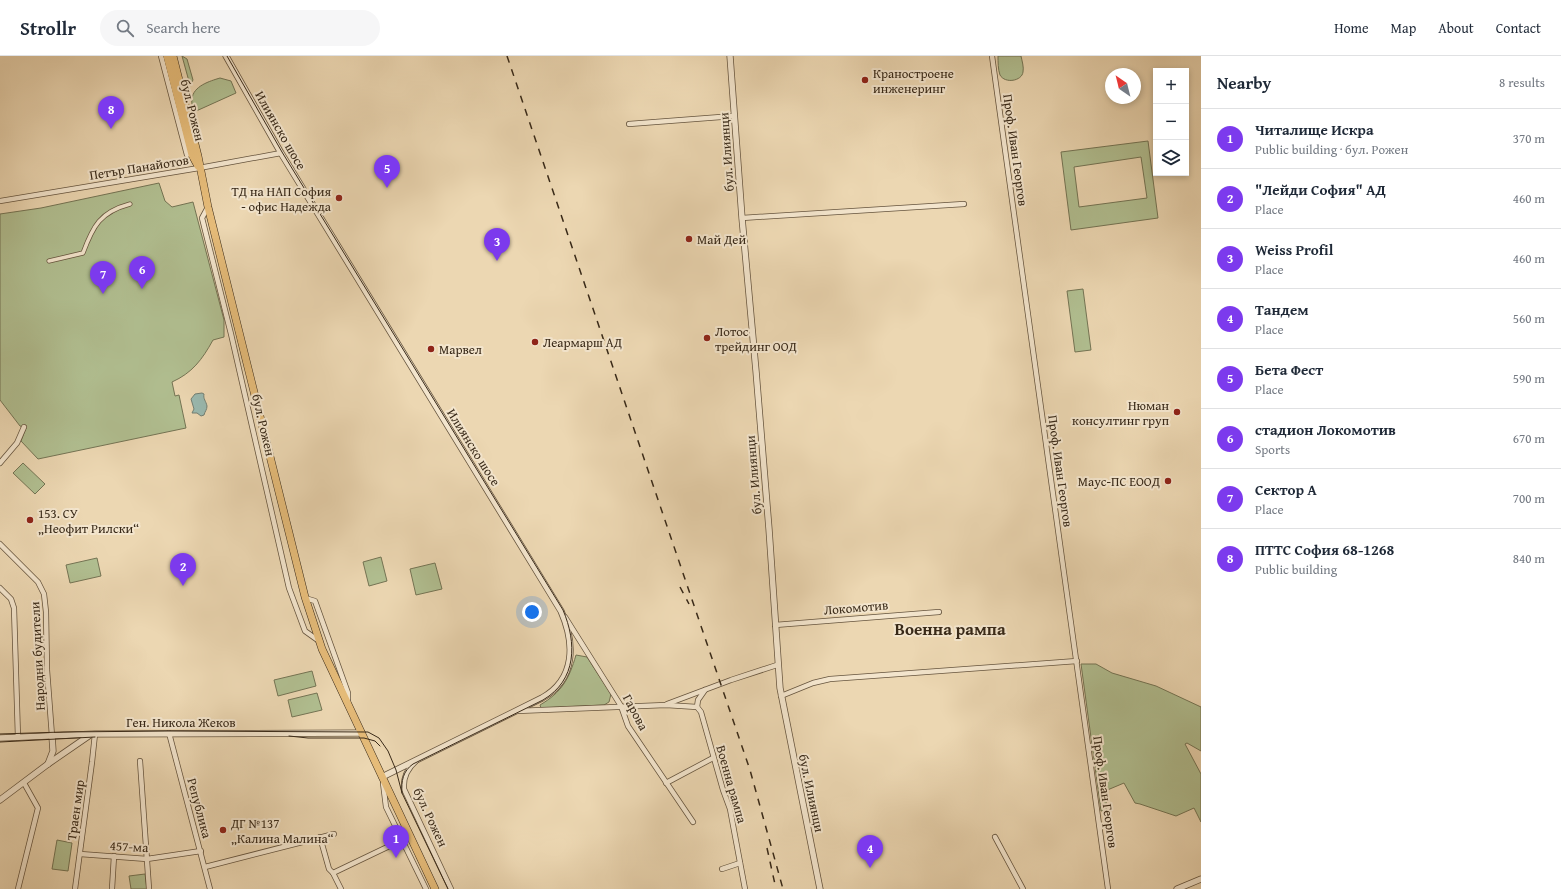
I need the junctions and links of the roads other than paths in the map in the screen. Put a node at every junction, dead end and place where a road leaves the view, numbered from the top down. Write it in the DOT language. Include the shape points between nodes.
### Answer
graph roads {
  1 [pos="161,56"];
  2 [pos="167,56"];
  3 [pos="174,56"];
  4 [pos="226,56"];
  5 [pos="730,56"];
  6 [pos="992,56"];
  7 [pos="734,116"];
  8 [pos="629,124"];
  9 [pos="281,153"];
  10 [pos="187,155"];
  11 [pos="199,168"];
  12 [pos="0,201"];
  13 [pos="130,204"];
  14 [pos="964,204"];
  15 [pos="208,207"];
  16 [pos="742,218"];
  17 [pos="49,261"];
  18 [pos="24,427"];
  19 [pos="0,463"];
  20 [pos="0,544"];
  21 [pos="0,588"];
  22 [pos="305,597"];
  23 [pos="561,611"];
  24 [pos="939,612"];
  25 [pos="775,625"];
  26 [pos="319,641"];
  27 [pos="1077,661"];
  28 [pos="777,665"];
  29 [pos="706,690"];
  30 [pos="781,696"];
  31 [pos="348,703"];
  32 [pos="666,705"];
  33 [pos="621,706"];
  34 [pos="699,710"];
  35 [pos="515,711"];
  36 [pos="169,733"];
  37 [pos="362,733"];
  38 [pos="93,734"];
  39 [pos="52,736"];
  40 [pos="0,738"];
  41 [pos="18,738"];
  42 [pos="420,758"];
  43 [pos="713,758"];
  44 [pos="140,761"];
  45 [pos="48,764"];
  46 [pos="382,777"];
  47 [pos="24,782"];
  48 [pos="666,783"];
  49 [pos="0,800"];
  50 [pos="693,822"];
  51 [pos="334,834"];
  52 [pos="320,837"];
  53 [pos="995,837"];
  54 [pos="402,840"];
  55 [pos="201,851"];
  56 [pos="80,854"];
  57 [pos="114,856"];
  58 [pos="147,859"];
  59 [pos="740,863"];
  60 [pos="205,867"];
  61 [pos="722,868"];
  62 [pos="333,873"];
  63 [pos="1201,879"];
  64 [pos="18,889"];
  65 [pos="76,889"];
  66 [pos="112,889"];
  67 [pos="149,889"];
  68 [pos="210,889"];
  69 [pos="341,889"];
  70 [pos="426,889"];
  71 [pos="435,889"];
  72 [pos="452,889"];
  73 [pos="745,889"];
  74 [pos="820,889"];
  75 [pos="1023,889"];
  76 [pos="1108,889"];
  77 [pos="1177,889"];
  1 -- 10 [label="street, бул. Рожен"];
  2 -- 11 [label="main road, бул. Рожен" via="192,155"];
  3 -- 11 [label="main road, бул. Рожен"];
  4 -- 9 [label="street, Илиянско шосе"];
  5 -- 7 [label="street, бул. Илиянци"];
  6 -- 27 [label="street, Проф. Иван Георгов"];
  7 -- 8 [label="street"];
  7 -- 16 [label="street, бул. Илиянци"];
  9 -- 11 [label="street, Петър Панайотов"];
  9 -- 23 [label="street, Илиянско шосе"];
  11 -- 12 [label="street, Петър Панайотов"];
  11 -- 15 [label="main road, бул. Рожен"];
  13 -- 17 [label="street" via="106,214 93,227 83,253"];
  14 -- 16 [label="street"];
  15 -- 22 [label="main road, бул. Рожен"];
  15 -- 26 [label="street, бул. Рожен" via="202,218 289,588 305,631"];
  16 -- 25 [label="street, бул. Илиянци"];
  18 -- 19 [label="street" via="17,443"];
  20 -- 39 [label="street, Народни будители" via="38,582 44,594"];
  21 -- 41 [label="street" via="11,599 14,608"];
  22 -- 26 [label="main road, бул. Рожен"];
  22 -- 31 [label="street, бул. Рожен" via="315,602 348,693"];
  23 -- 33 [label="street, Гарова"];
  23 -- 35 [label="street, Илиянско шосе" via="571,639 570,659 566,672 551,692"];
  24 -- 25 [label="street, Локомотив"];
  25 -- 28 [label="street, бул. Илиянци"];
  26 -- 31 [label="main road, бул. Рожен"];
  27 -- 30 [label="street" via="830,679"];
  27 -- 76 [label="street, Проф. Иван Георгов"];
  28 -- 29 [label="street"];
  28 -- 30 [label="street, бул. Илиянци"];
  29 -- 32 [label="street"];
  29 -- 34 [label="street" via="698,700"];
  30 -- 74 [label="street, бул. Илиянци"];
  31 -- 37 [label="main road, бул. Рожен"];
  32 -- 33 [label="street"];
  32 -- 34 [label="street"];
  33 -- 35 [label="street"];
  33 -- 48 [label="street, Гарова" via="628,726"];
  34 -- 43 [label="street, Военна рампа"];
  35 -- 42 [label="street, Илиянско шосе"];
  36 -- 37 [label="street, Ген. Никола Жеков"];
  36 -- 38 [label="street, Ген. Никола Жеков"];
  36 -- 55 [label="street, Република"];
  37 -- 46 [label="main road, бул. Рожен"];
  38 -- 39 [label="street, Ген. Никола Жеков"];
  38 -- 45 [label="street"];
  38 -- 56 [label="street, Траен мир" via="92,762"];
  39 -- 41 [label="street, Ген. Никола Жеков"];
  39 -- 45 [label="street" via="53,751"];
  40 -- 41 [label="street, Ген. Никола Жеков"];
  42 -- 46 [label="street, Илиянско шосе"];
  42 -- 72 [label="street, бул. Рожен" via="406,775 404,789"];
  43 -- 48 [label="street"];
  43 -- 59 [label="street, Военна рампа" via="730,809"];
  44 -- 58 [label="street"];
  45 -- 47 [label="street"];
  46 -- 54 [label="street, бул. Рожен" via="384,802"];
  46 -- 71 [label="main road, бул. Рожен"];
  47 -- 49 [label="street"];
  47 -- 64 [label="street" via="38,808"];
  48 -- 50 [label="street, Гарова"];
  51 -- 52 [label="street"];
  52 -- 60 [label="street"];
  52 -- 62 [label="street" via="329,869"];
  53 -- 75 [label="street"];
  54 -- 62 [label="street"];
  54 -- 70 [label="street, бул. Рожен"];
  55 -- 58 [label="street, 457-ма"];
  55 -- 60 [label="street, Република"];
  56 -- 57 [label="street, 457-ма"];
  56 -- 65 [label="street, Траен мир"];
  57 -- 58 [label="street, 457-ма"];
  57 -- 66 [label="street"];
  58 -- 67 [label="street"];
  59 -- 61 [label="street"];
  59 -- 73 [label="street, Военна рампа"];
  60 -- 68 [label="street, Република"];
  62 -- 69 [label="street"];
  63 -- 77 [label="street"];
}
